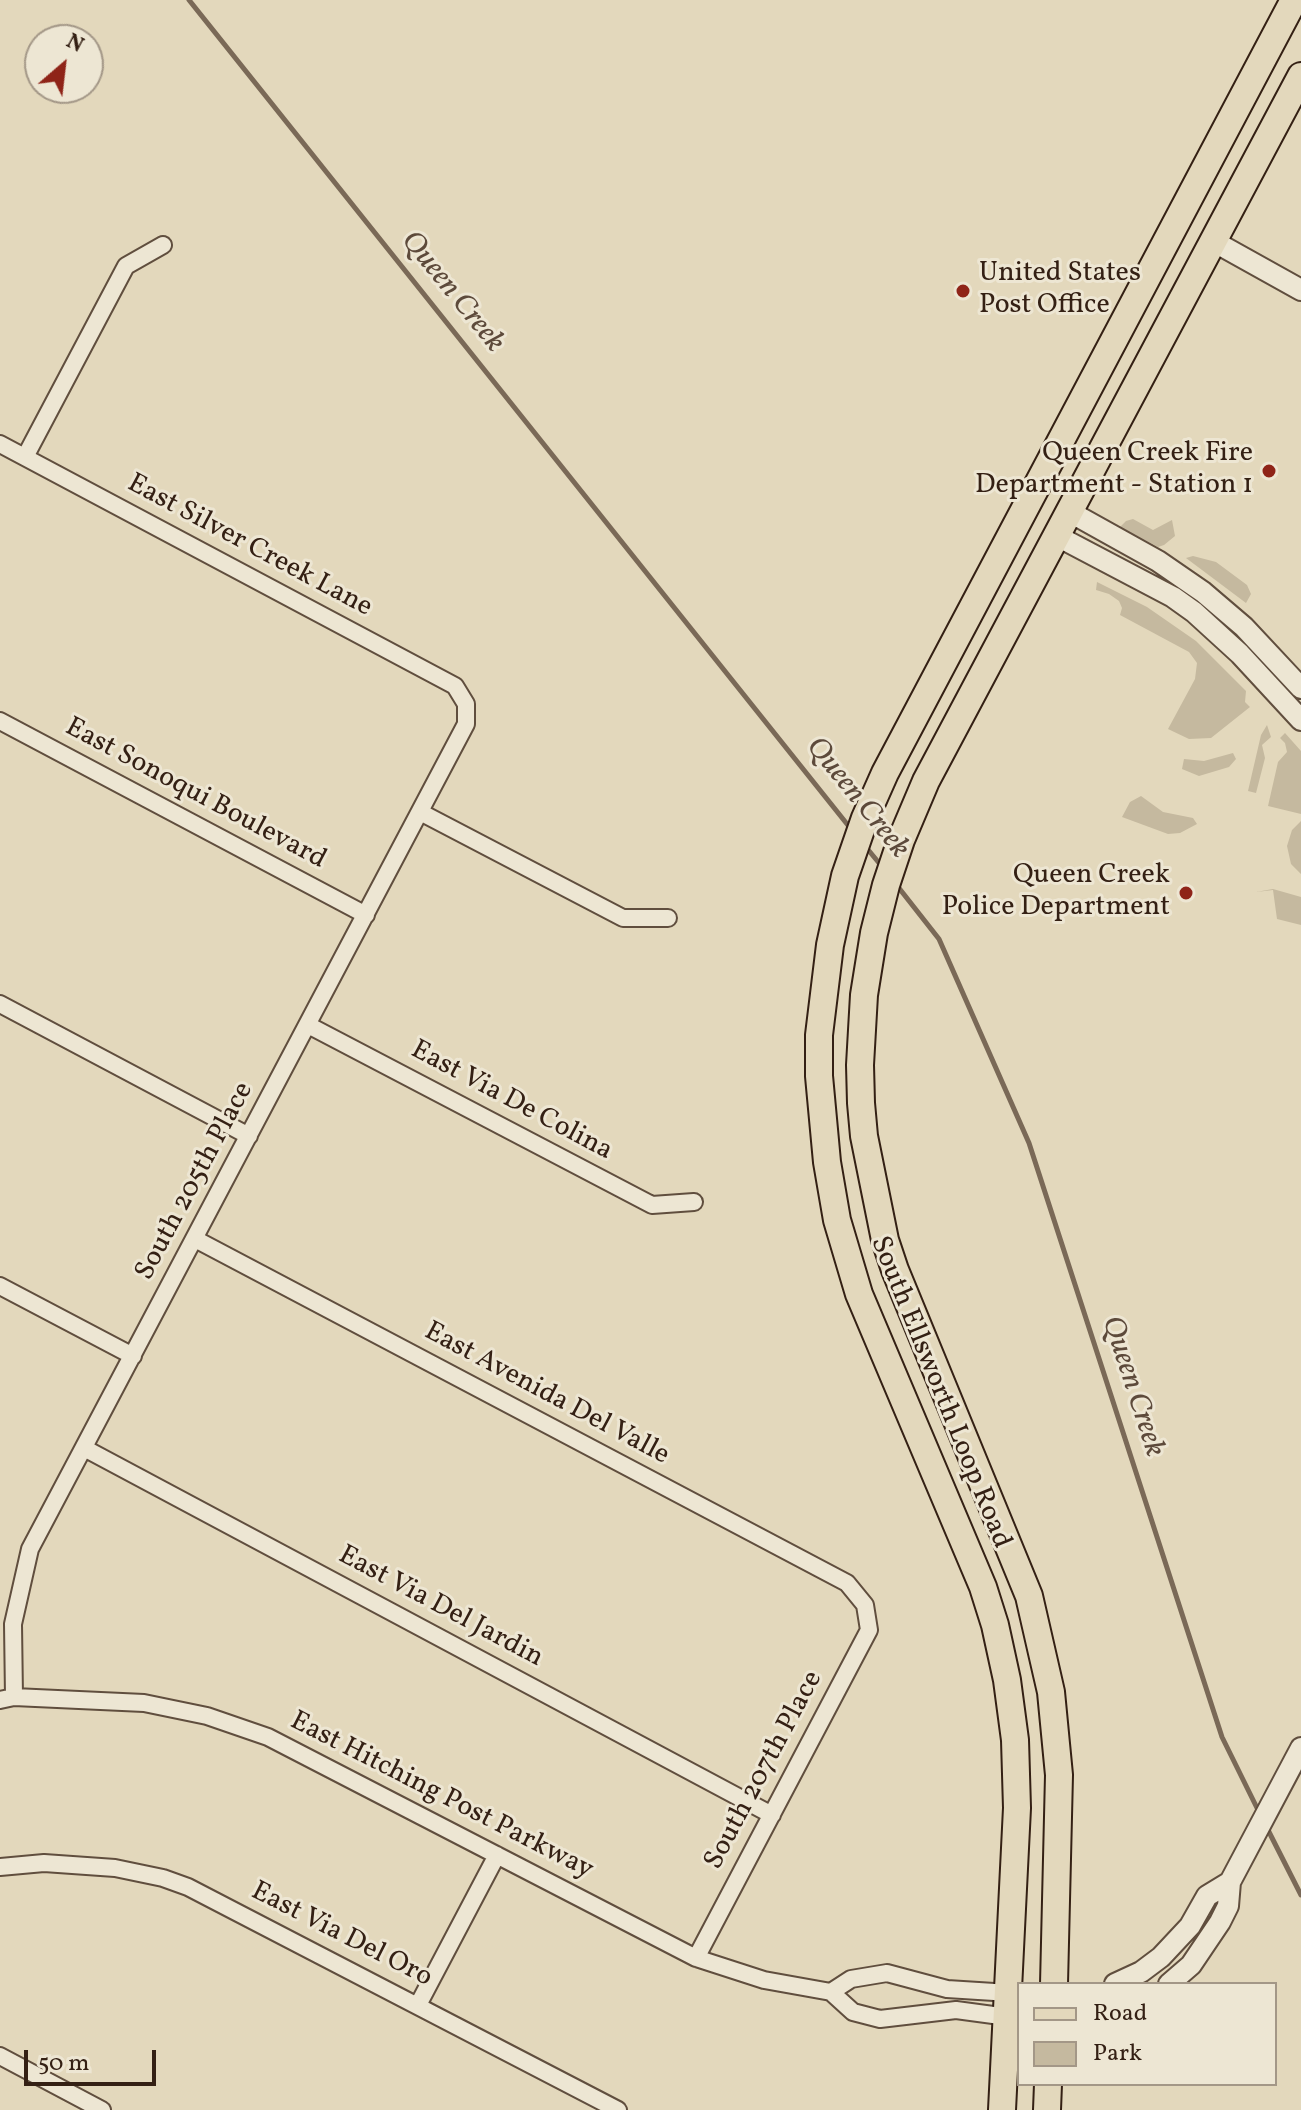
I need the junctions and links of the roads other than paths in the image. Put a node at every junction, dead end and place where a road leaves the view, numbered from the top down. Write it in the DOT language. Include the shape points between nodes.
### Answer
graph roads {
  1 [pos="1294,0"];
  2 [pos="1301,76"];
  3 [pos="1175,226"];
  4 [pos="1213,241"];
  5 [pos="163,245"];
  6 [pos="1301,290"];
  7 [pos="0,444"];
  8 [pos="25,457"];
  9 [pos="1070,512"];
  10 [pos="1057,536"];
  11 [pos="1300,683"];
  12 [pos="1280,697"];
  13 [pos="466,704"];
  14 [pos="1301,720"];
  15 [pos="0,721"];
  16 [pos="420,812"];
  17 [pos="366,915"];
  18 [pos="668,918"];
  19 [pos="0,1004"];
  20 [pos="308,1025"];
  21 [pos="249,1136"];
  22 [pos="694,1202"];
  23 [pos="195,1239"];
  24 [pos="0,1286"];
  25 [pos="133,1356"];
  26 [pos="84,1448"];
  27 [pos="865,1605"];
  28 [pos="7,1698"];
  29 [pos="1299,1751"];
  30 [pos="772,1815"];
  31 [pos="497,1855"];
  32 [pos="0,1867"];
  33 [pos="1230,1882"];
  34 [pos="696,1958"];
  35 [pos="1054,1982"];
  36 [pos="1119,1982"];
  37 [pos="1171,1982"];
  38 [pos="831,1992"];
  39 [pos="418,2005"];
  40 [pos="1013,2005"];
  41 [pos="0,2056"];
  42 [pos="1048,2086"];
  43 [pos="102,2110"];
  44 [pos="618,2110"];
  45 [pos="1002,2110"];
  46 [pos="1047,2110"];
  1 -- 3 [label="main road, South Ellsworth Loop Road"];
  2 -- 4 [label="main road, South Ellsworth Loop Road"];
  3 -- 4 [label="main road"];
  3 -- 40 [label="main road, South Ellsworth Loop Road" via="899,746 856,842 830,945 820,1023 819,1076 837,1220 859,1294 983,1587 1007,1680 1017,1808"];
  4 -- 6 [label="street"];
  4 -- 9 [label="main road, South Ellsworth Loop Road"];
  5 -- 8 [label="street" via="126,266"];
  7 -- 8 [label="street, East Silver Creek Lane"];
  8 -- 13 [label="street, East Silver Creek Lane" via="455,686"];
  9 -- 10 [label="main road, South Ellsworth Loop Road"];
  9 -- 11 [label="street" via="1203,592"];
  10 -- 12 [label="street" via="1194,612"];
  10 -- 35 [label="main road, South Ellsworth Loop Road" via="926,781 901,840 874,933 860,1065 866,1150 885,1240 1029,1596 1051,1692 1059,1775"];
  11 -- 12 [label="street"];
  12 -- 14 [label="street"];
  13 -- 16 [label="street, South 205th Place" via="466,724"];
  15 -- 17 [label="street, East Sonoqui Boulevard"];
  16 -- 17 [label="street, South 205th Place"];
  16 -- 18 [label="street" via="623,918"];
  17 -- 20 [label="street, South 205th Place"];
  19 -- 21 [label="street"];
  20 -- 21 [label="street, South 205th Place"];
  20 -- 22 [label="street, East Via De Colina" via="652,1205"];
  21 -- 23 [label="street, South 205th Place"];
  23 -- 25 [label="street, South 205th Place"];
  23 -- 27 [label="street, East Avenida Del Valle" via="847,1583"];
  24 -- 25 [label="street"];
  25 -- 26 [label="street, South 205th Place"];
  26 -- 28 [label="street, South 205th Place" via="30,1549 13,1624"];
  26 -- 30 [label="street, East Via Del Jardin"];
  27 -- 30 [label="street, South 207th Place" via="869,1630"];
  28 -- 31 [label="street, East Hitching Post Parkway" via="144,1703 219,1720 268,1737"];
  29 -- 33 [label="street"];
  30 -- 34 [label="street, South 207th Place"];
  31 -- 34 [label="street, East Hitching Post Parkway"];
  31 -- 39 [label="street"];
  32 -- 39 [label="street, East Via Del Oro" via="68,1863 175,1882"];
  33 -- 36 [label="street" via="1207,1896 1190,1926 1161,1957"];
  33 -- 37 [label="street" via="1220,1922 1191,1965"];
  34 -- 38 [label="street, East Hitching Post Parkway" via="764,1980"];
  38 -- 40 [label="street" via="851,1979 887,1973"];
  38 -- 40 [label="street, East Hitching Post Parkway" via="853,2012 880,2019"];
  39 -- 44 [label="street, East Via Del Oro"];
  40 -- 45 [label="main road, South Ellsworth Loop Road"];
  41 -- 43 [label="street"];
  42 -- 46 [label="main road"];
}
